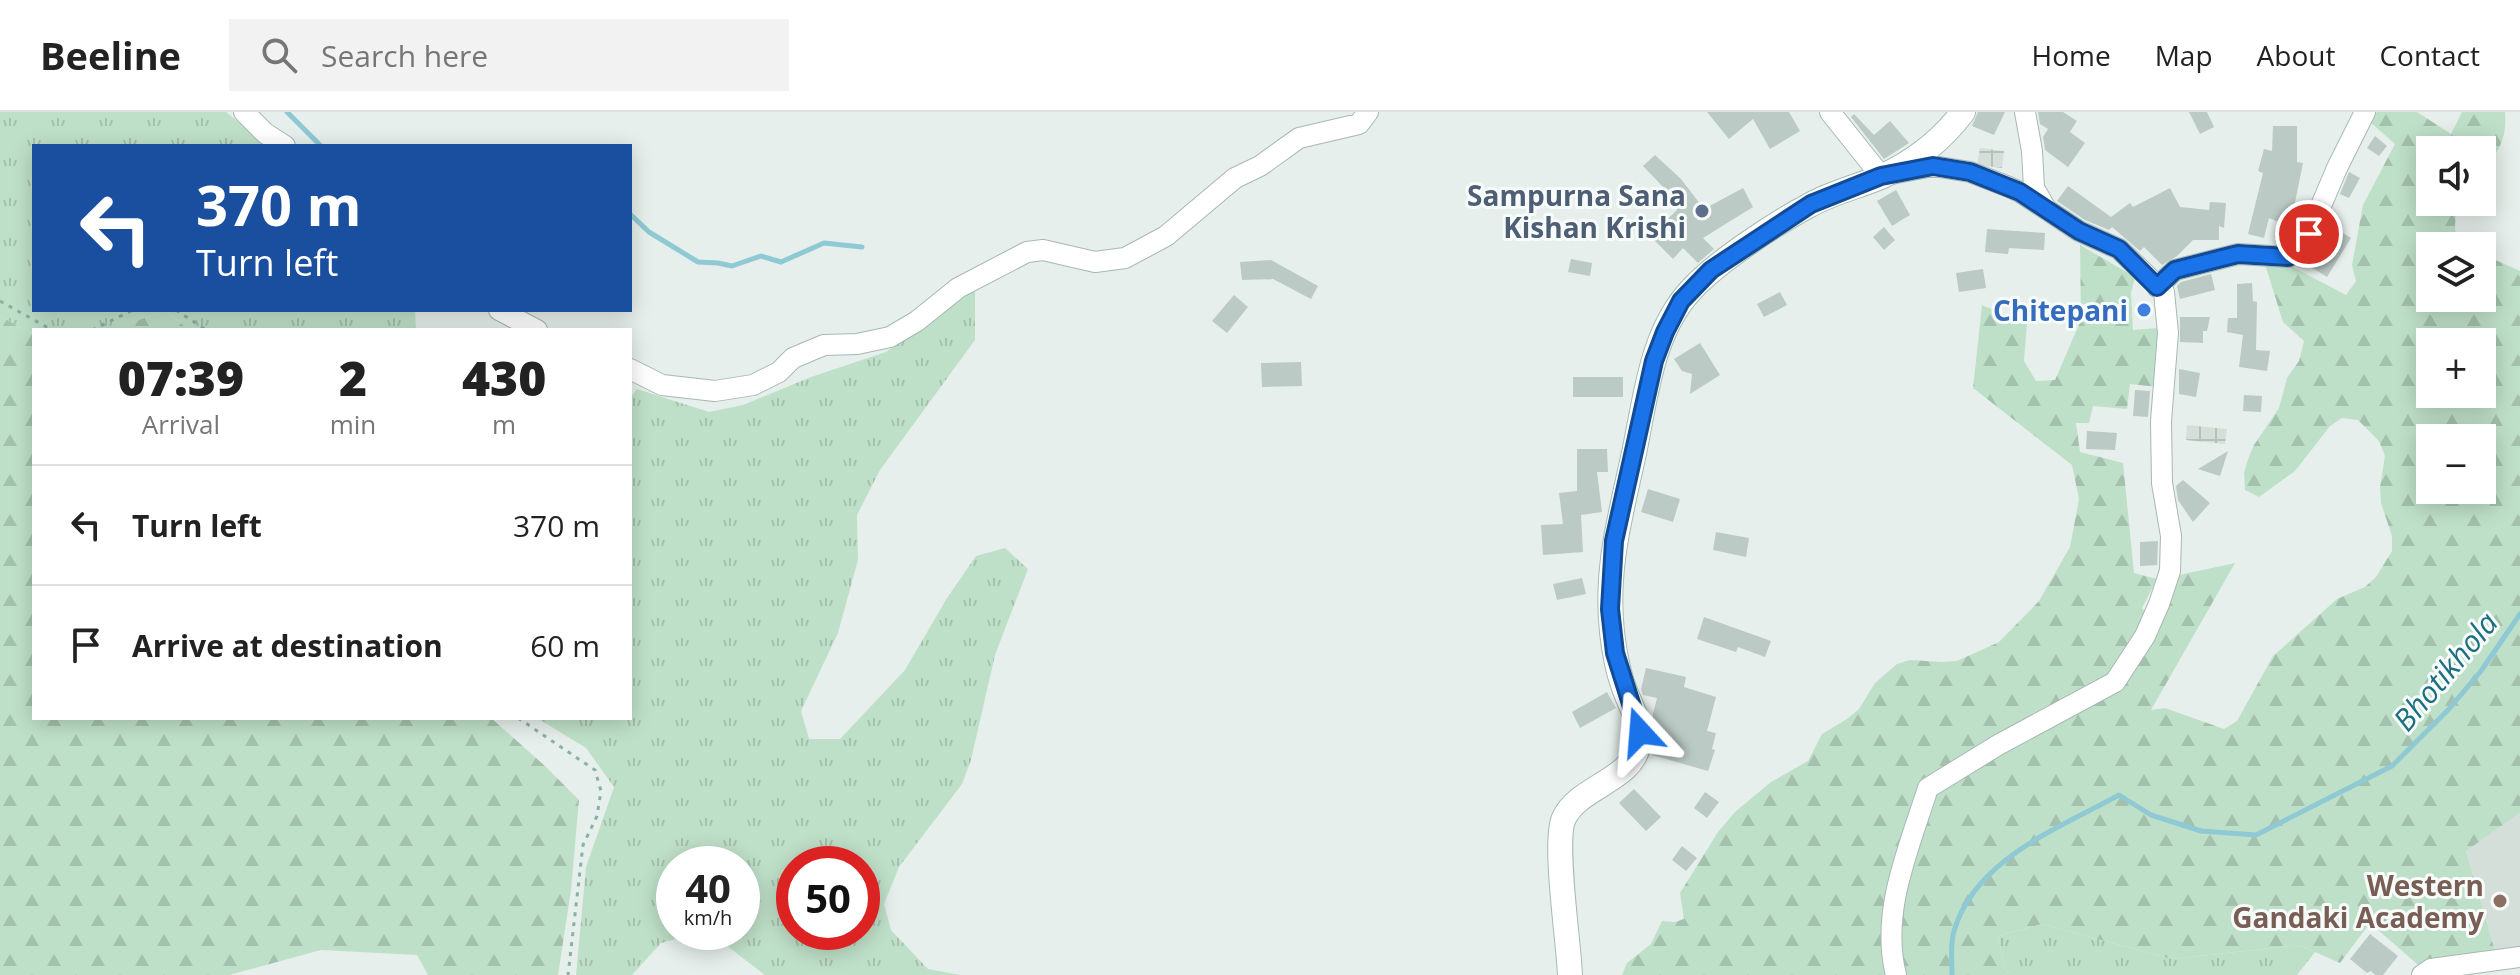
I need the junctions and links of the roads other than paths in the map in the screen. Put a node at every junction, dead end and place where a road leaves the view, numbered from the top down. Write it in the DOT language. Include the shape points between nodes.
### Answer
graph roads {
  1 [pos="244,112"];
  2 [pos="1368,112"];
  3 [pos="1830,112"];
  4 [pos="1963,112"];
  5 [pos="2025,112"];
  6 [pos="2365,112"];
  7 [pos="282,144"];
  8 [pos="1881,176"];
  9 [pos="2047,210"];
  10 [pos="2157,287"];
  11 [pos="503,312"];
  12 [pos="533,328"];
  13 [pos="632,370"];
  14 [pos="2520,957"];
  15 [pos="1570,975"];
  16 [pos="1896,975"];
  17 [pos="2422,975"];
  1 -- 7 [label="street"];
  2 -- 13 [label="street" via="1359,124 1299,138 1235,178 1166,236 1125,258 1095,262 1043,250 1027,252 958,288 890,337 824,345 753,385 715,391 662,385"];
  3 -- 8 [label="street"];
  4 -- 8 [label="main road" via="1925,151"];
  5 -- 9 [label="street" via="2034,188"];
  6 -- 10 [label="street" via="2309,234 2288,257 2238,254 2175,270"];
  8 -- 9 [label="street" via="1933,166 1970,172 2020,192"];
  8 -- 15 [label="main road" via="1811,204 1711,270 1681,301 1665,332 1645,393 1614,541 1610,609 1615,653 1640,732 1638,747 1628,765 1564,818 1560,849"];
  9 -- 10 [label="street" via="2119,249"];
  10 -- 16 [label="street" via="2164,292 2168,333 2161,421 2162,483 2171,536 2170,571 2159,604 2115,682 1928,788 1890,926"];
  11 -- 12 [label="street"];
  14 -- 17 [label="street" via="2431,969"];
}
